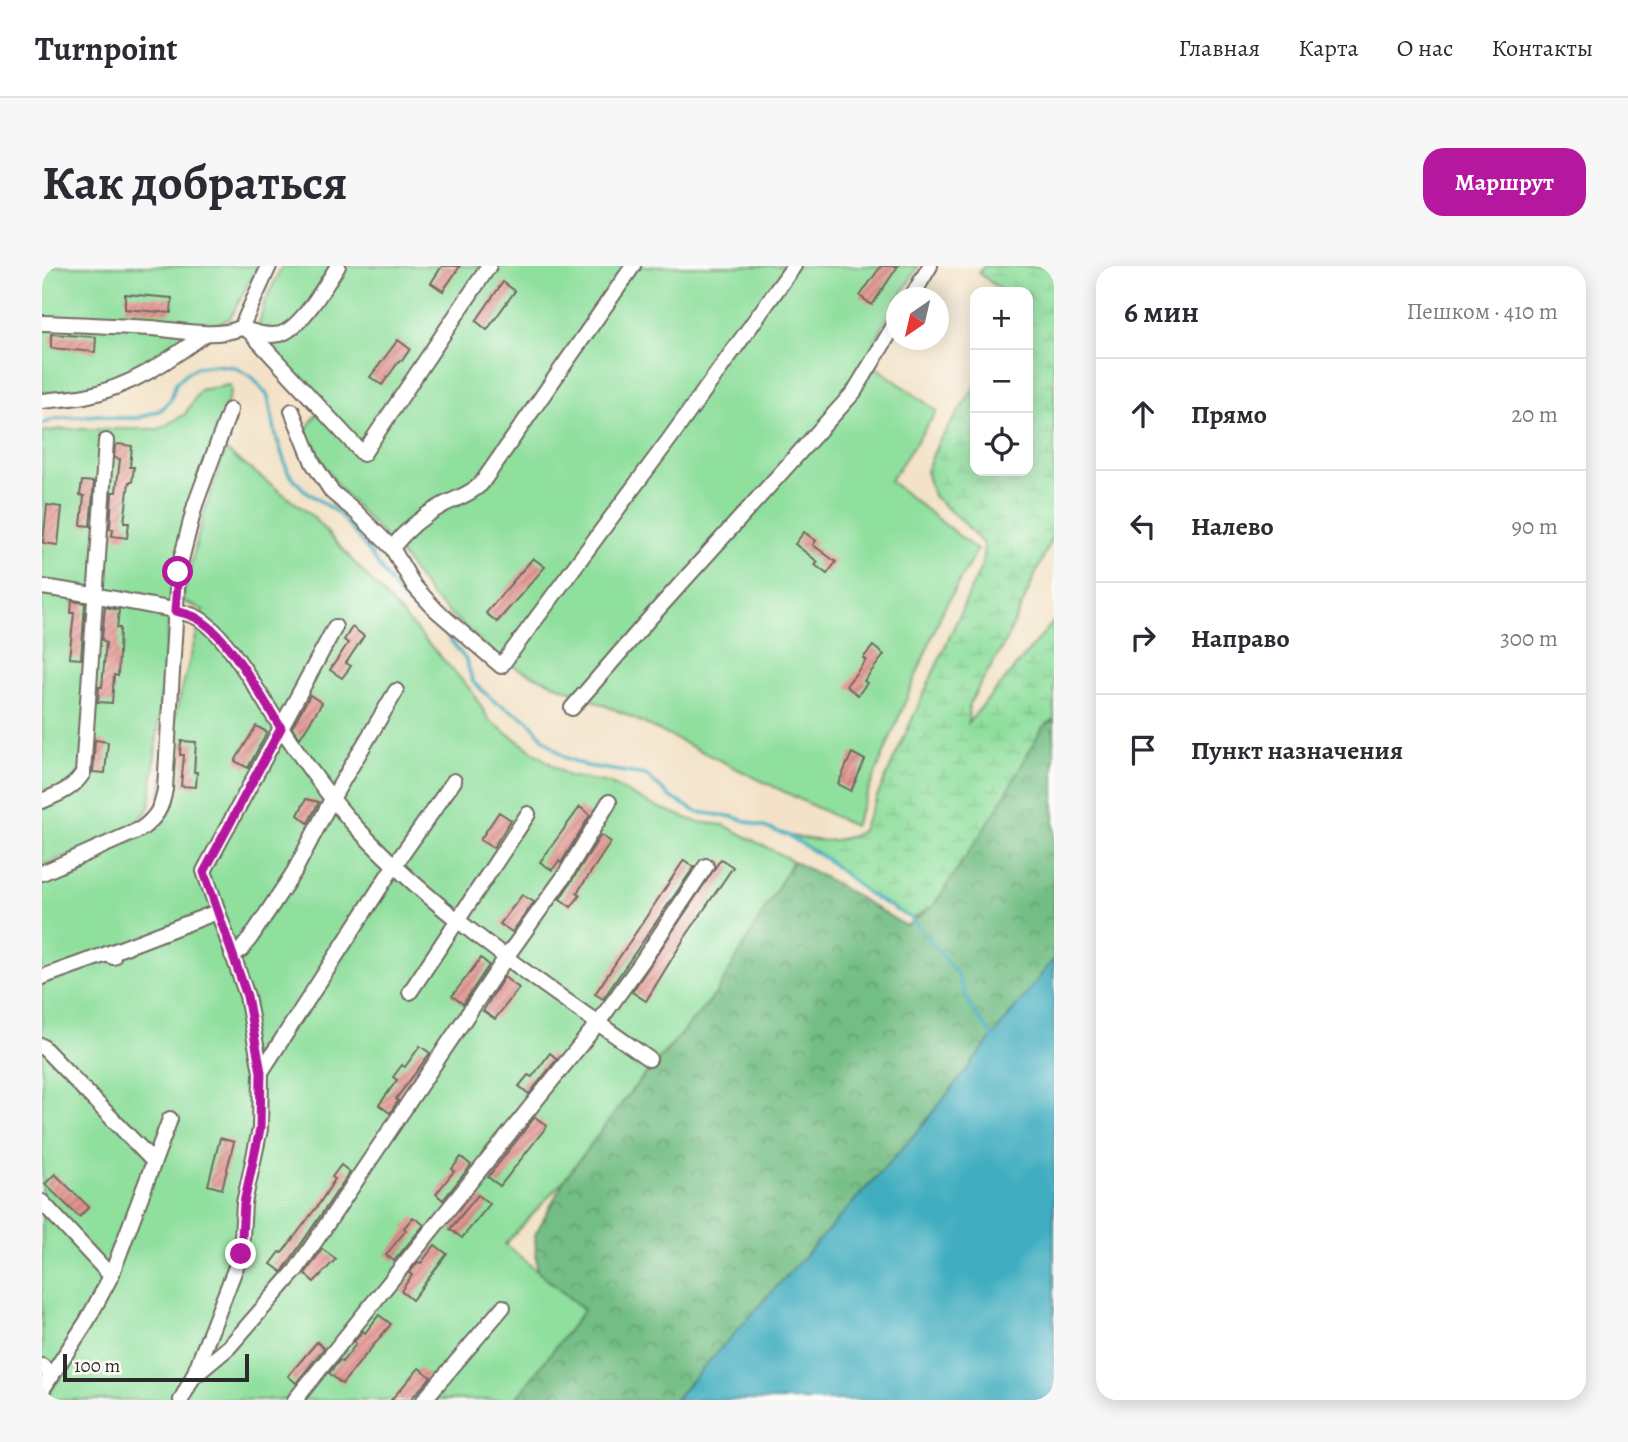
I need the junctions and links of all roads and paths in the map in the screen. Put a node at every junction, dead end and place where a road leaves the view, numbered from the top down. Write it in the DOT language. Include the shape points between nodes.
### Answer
graph roads {
  1 [pos="269,266"];
  2 [pos="338,266"];
  3 [pos="489,266"];
  4 [pos="633,266"];
  5 [pos="794,266"];
  6 [pos="930,266"];
  7 [pos="918,287"];
  8 [pos="42,323"];
  9 [pos="245,329"];
  10 [pos="205,334"];
  11 [pos="886,339"];
  12 [pos="42,401"];
  13 [pos="230,410"];
  14 [pos="292,411"];
  15 [pos="106,441"];
  16 [pos="392,548"];
  17 [pos="42,587"];
  18 [pos="96,595"];
  19 [pos="175,611"];
  20 [pos="335,627"];
  21 [pos="396,691"];
  22 [pos="572,708"];
  23 [pos="281,728"];
  24 [pos="454,781"];
  25 [pos="332,797"];
  26 [pos="42,801"];
  27 [pos="609,802"];
  28 [pos="528,814"];
  29 [pos="394,866"];
  30 [pos="706,866"];
  31 [pos="42,873"];
  32 [pos="217,912"];
  33 [pos="459,919"];
  34 [pos="232,955"];
  35 [pos="507,956"];
  36 [pos="42,976"];
  37 [pos="410,992"];
  38 [pos="598,1023"];
  39 [pos="42,1046"];
  40 [pos="649,1059"];
  41 [pos="261,1072"];
  42 [pos="170,1119"];
  43 [pos="153,1161"];
  44 [pos="42,1202"];
  45 [pos="111,1276"];
  46 [pos="503,1307"];
  47 [pos="47,1371"];
  48 [pos="193,1377"];
  49 [pos="42,1390"];
  50 [pos="181,1400"];
  51 [pos="295,1400"];
  52 [pos="424,1400"];
  1 -- 9 [label="lane"];
  2 -- 9 [label="lane" via="296,325 281,334"];
  3 -- 9 [label="lane" via="363,454"];
  4 -- 16 [label="lane" via="481,484 419,520"];
  5 -- 16 [label="lane" via="501,666 436,610 414,586"];
  6 -- 7 [label="lane"];
  8 -- 10 [label="lane"];
  9 -- 10 [label="lane"];
  10 -- 12 [label="lane" via="137,379 86,396"];
  11 -- 22 [label="lane" via="853,392"];
  13 -- 19 [label="lane" via="195,505 178,572"];
  14 -- 16 [label="lane" via="313,463 332,492"];
  15 -- 18 [label="lane"];
  17 -- 18 [label="lane"];
  18 -- 19 [label="lane"];
  18 -- 26 [label="lane" via="83,773 68,790"];
  19 -- 23 [label="lane" via="210,627 234,655"];
  19 -- 31 [label="lane" via="163,805 141,829"];
  20 -- 23 [label="lane"];
  21 -- 25 [label="lane"];
  23 -- 25 [label="lane"];
  23 -- 32 [label="lane" via="204,872"];
  24 -- 29 [label="lane"];
  25 -- 29 [label="lane"];
  25 -- 34 [label="lane" via="294,872 251,937"];
  27 -- 35 [label="lane" via="565,875"];
  28 -- 33 [label="lane"];
  29 -- 33 [label="lane"];
  29 -- 41 [label="lane"];
  30 -- 38 [label="lane"];
  32 -- 34 [label="lane"];
  32 -- 36 [label="lane" via="112,957"];
  33 -- 35 [label="lane"];
  33 -- 37 [label="lane"];
  34 -- 41 [label="lane" via="247,996"];
  35 -- 38 [label="lane"];
  35 -- 48 [label="lane" via="296,1270 229,1347"];
  38 -- 40 [label="lane"];
  38 -- 51 [label="lane"];
  39 -- 43 [label="lane"];
  41 -- 48 [label="lane" via="260,1129 244,1203 241,1254"];
  42 -- 43 [label="lane"];
  43 -- 45 [label="lane"];
  44 -- 45 [label="lane"];
  45 -- 47 [label="lane" via="87,1321"];
  46 -- 52 [label="lane"];
  47 -- 49 [label="lane"];
  48 -- 50 [label="lane"];
}
